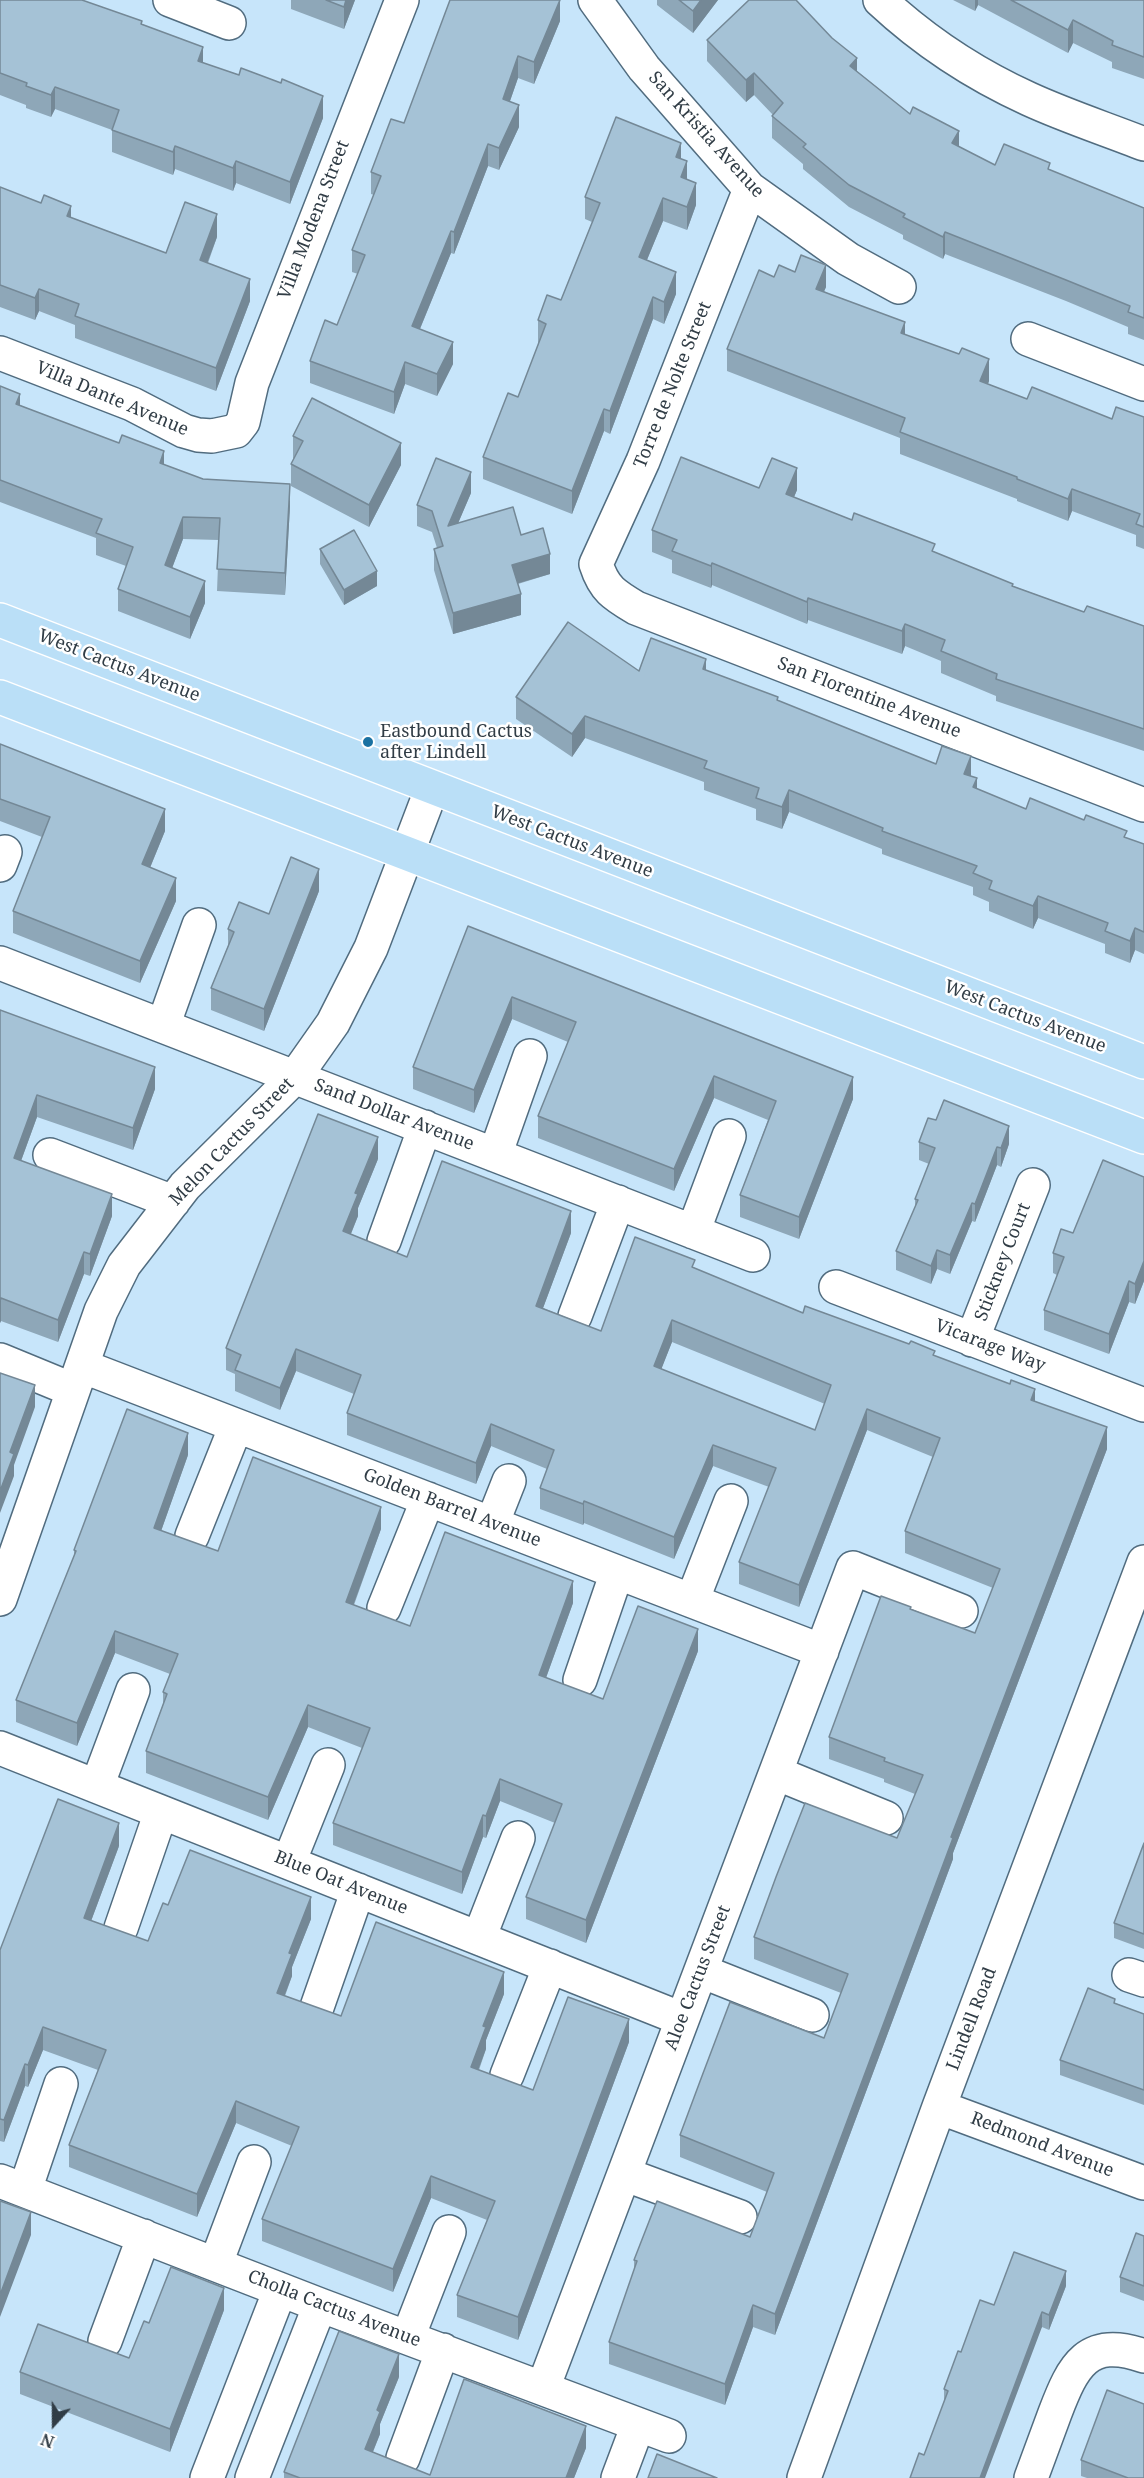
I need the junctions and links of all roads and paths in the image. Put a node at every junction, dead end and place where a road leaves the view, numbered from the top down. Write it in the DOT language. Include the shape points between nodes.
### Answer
graph roads {
  1 [pos="170,0"];
  2 [pos="402,0"];
  3 [pos="594,0"];
  4 [pos="880,0"];
  5 [pos="229,23"];
  6 [pos="1144,144"];
  7 [pos="750,189"];
  8 [pos="898,287"];
  9 [pos="1028,339"];
  10 [pos="0,353"];
  11 [pos="1144,384"];
  12 [pos="225,433"];
  13 [pos="601,579"];
  14 [pos="0,620"];
  15 [pos="0,697"];
  16 [pos="432,788"];
  17 [pos="1144,806"];
  18 [pos="406,854"];
  19 [pos="199,925"];
  20 [pos="0,963"];
  21 [pos="163,1026"];
  22 [pos="530,1056"];
  23 [pos="1144,1062"];
  24 [pos="295,1077"];
  25 [pos="425,1127"];
  26 [pos="729,1136"];
  27 [pos="1144,1137"];
  28 [pos="50,1155"];
  29 [pos="495,1155"];
  30 [pos="1033,1185"];
  31 [pos="173,1202"];
  32 [pos="618,1202"];
  33 [pos="693,1232"];
  34 [pos="384,1241"];
  35 [pos="753,1255"];
  36 [pos="836,1287"];
  37 [pos="575,1316"];
  38 [pos="972,1340"];
  39 [pos="0,1360"];
  40 [pos="78,1378"];
  41 [pos="1144,1405"];
  42 [pos="236,1426"];
  43 [pos="509,1481"];
  44 [pos="428,1499"];
  45 [pos="731,1501"];
  46 [pos="492,1524"];
  47 [pos="192,1536"];
  48 [pos="1144,1562"];
  49 [pos="617,1572"];
  50 [pos="2,1587"];
  51 [pos="692,1601"];
  52 [pos="384,1608"];
  53 [pos="961,1611"];
  54 [pos="822,1651"];
  55 [pos="580,1680"];
  56 [pos="133,1689"];
  57 [pos="0,1748"];
  58 [pos="328,1765"];
  59 [pos="776,1773"];
  60 [pos="97,1786"];
  61 [pos="161,1812"];
  62 [pos="886,1818"];
  63 [pos="518,1838"];
  64 [pos="289,1862"];
  65 [pos="357,1890"];
  66 [pos="121,1928"];
  67 [pos="479,1938"];
  68 [pos="549,1966"];
  69 [pos="701,1971"];
  70 [pos="317,2007"];
  71 [pos="812,2015"];
  72 [pos="682,2019"];
  73 [pos="507,2075"];
  74 [pos="61,2084"];
  75 [pos="939,2107"];
  76 [pos="254,2162"];
  77 [pos="624,2174"];
  78 [pos="1144,2183"];
  79 [pos="13,2186"];
  80 [pos="740,2217"];
  81 [pos="449,2232"];
  82 [pos="144,2236"];
  83 [pos="216,2263"];
  84 [pos="280,2290"];
  85 [pos="320,2305"];
  86 [pos="408,2337"];
  87 [pos="105,2341"];
  88 [pos="443,2350"];
  89 [pos="1144,2356"];
  90 [pos="249,2369"];
  91 [pos="288,2384"];
  92 [pos="543,2388"];
  93 [pos="638,2425"];
  94 [pos="669,2436"];
  95 [pos="403,2458"];
  96 [pos="207,2478"];
  97 [pos="252,2478"];
  98 [pos="618,2478"];
  99 [pos="804,2478"];
  100 [pos="1031,2478"];
  1 -- 5 [label="street"];
  2 -- 12 [label="street, Villa Modena Street" via="256,372 243,422 236,431"];
  3 -- 7 [label="street, San Kristia Avenue" via="644,68"];
  4 -- 6 [label="street" via="911,28 985,76 1029,99"];
  7 -- 8 [label="street, San Kristia Avenue" via="848,259"];
  7 -- 13 [label="street, Torre de Nolte Street" via="644,461 596,564"];
  9 -- 11 [label="street"];
  10 -- 12 [label="street, Villa Dante Avenue" via="132,404 198,435"];
  13 -- 17 [label="street, San Florentine Avenue" via="614,595 636,608"];
  14 -- 16 [label="main road, West Cactus Avenue"];
  15 -- 18 [label="main road"];
  16 -- 18 [label="street, Melon Cactus Street"];
  16 -- 23 [label="main road, West Cactus Avenue"];
  18 -- 24 [label="street, Melon Cactus Street" via="351,990"];
  18 -- 27 [label="main road"];
  19 -- 21 [label="street"];
  20 -- 21 [label="street, Sand Dollar Avenue"];
  21 -- 24 [label="street, Sand Dollar Avenue"];
  22 -- 29 [label="street"];
  24 -- 25 [label="street, Sand Dollar Avenue"];
  24 -- 31 [label="street, Melon Cactus Street"];
  25 -- 29 [label="street, Sand Dollar Avenue"];
  25 -- 34 [label="street"];
  26 -- 33 [label="street"];
  28 -- 31 [label="street"];
  29 -- 32 [label="street, Sand Dollar Avenue"];
  30 -- 38 [label="street, Stickney Court"];
  31 -- 40 [label="street, Melon Cactus Street" via="124,1265 101,1311"];
  32 -- 33 [label="street, Sand Dollar Avenue"];
  32 -- 37 [label="street"];
  33 -- 35 [label="street, Sand Dollar Avenue"];
  36 -- 38 [label="street, Vicarage Way"];
  38 -- 41 [label="street, Vicarage Way"];
  39 -- 40 [label="street, Golden Barrel Avenue"];
  40 -- 42 [label="street, Golden Barrel Avenue"];
  40 -- 50 [label="street, Melon Cactus Street"];
  42 -- 44 [label="street, Golden Barrel Avenue"];
  42 -- 47 [label="street"];
  43 -- 46 [label="street"];
  44 -- 46 [label="street, Golden Barrel Avenue"];
  44 -- 52 [label="street"];
  45 -- 51 [label="street"];
  46 -- 49 [label="street, Golden Barrel Avenue"];
  48 -- 75 [label="street, Lindell Road"];
  49 -- 51 [label="street, Golden Barrel Avenue"];
  49 -- 55 [label="street"];
  51 -- 54 [label="street, Golden Barrel Avenue"];
  53 -- 54 [label="street, Aloe Cactus Street" via="853,1568"];
  54 -- 59 [label="street, Aloe Cactus Street"];
  56 -- 60 [label="street"];
  57 -- 60 [label="street, Blue Oat Avenue"];
  58 -- 64 [label="street"];
  59 -- 62 [label="street"];
  59 -- 69 [label="street, Aloe Cactus Street"];
  60 -- 61 [label="street, Blue Oat Avenue"];
  61 -- 64 [label="street, Blue Oat Avenue"];
  61 -- 66 [label="street"];
  63 -- 67 [label="street"];
  64 -- 65 [label="street, Blue Oat Avenue"];
  65 -- 67 [label="street, Blue Oat Avenue"];
  65 -- 70 [label="street"];
  67 -- 68 [label="street, Blue Oat Avenue"];
  68 -- 72 [label="street, Blue Oat Avenue"];
  68 -- 73 [label="street"];
  69 -- 71 [label="street"];
  69 -- 72 [label="street, Aloe Cactus Street"];
  72 -- 77 [label="street, Aloe Cactus Street"];
  74 -- 79 [label="street"];
  75 -- 78 [label="street, Redmond Avenue"];
  75 -- 99 [label="street, Lindell Road"];
  76 -- 83 [label="street"];
  77 -- 80 [label="street"];
  77 -- 92 [label="street, Aloe Cactus Street"];
  79 -- 82 [label="street, Cholla Cactus Avenue"];
  81 -- 86 [label="street"];
  82 -- 83 [label="street, Cholla Cactus Avenue"];
  82 -- 87 [label="street"];
  83 -- 84 [label="street, Cholla Cactus Avenue"];
  84 -- 85 [label="street, Cholla Cactus Avenue"];
  84 -- 90 [label="street"];
  85 -- 86 [label="street, Cholla Cactus Avenue"];
  85 -- 91 [label="street"];
  86 -- 88 [label="street, Cholla Cactus Avenue"];
  88 -- 92 [label="street, Cholla Cactus Avenue"];
  88 -- 95 [label="street"];
  89 -- 100 [label="street" via="1113,2350 1092,2354 1077,2365 1066,2384"];
  90 -- 91 [label="street"];
  90 -- 96 [label="street"];
  91 -- 97 [label="street"];
  92 -- 93 [label="street, Cholla Cactus Avenue"];
  93 -- 94 [label="street, Cholla Cactus Avenue"];
  93 -- 98 [label="street"];
}
